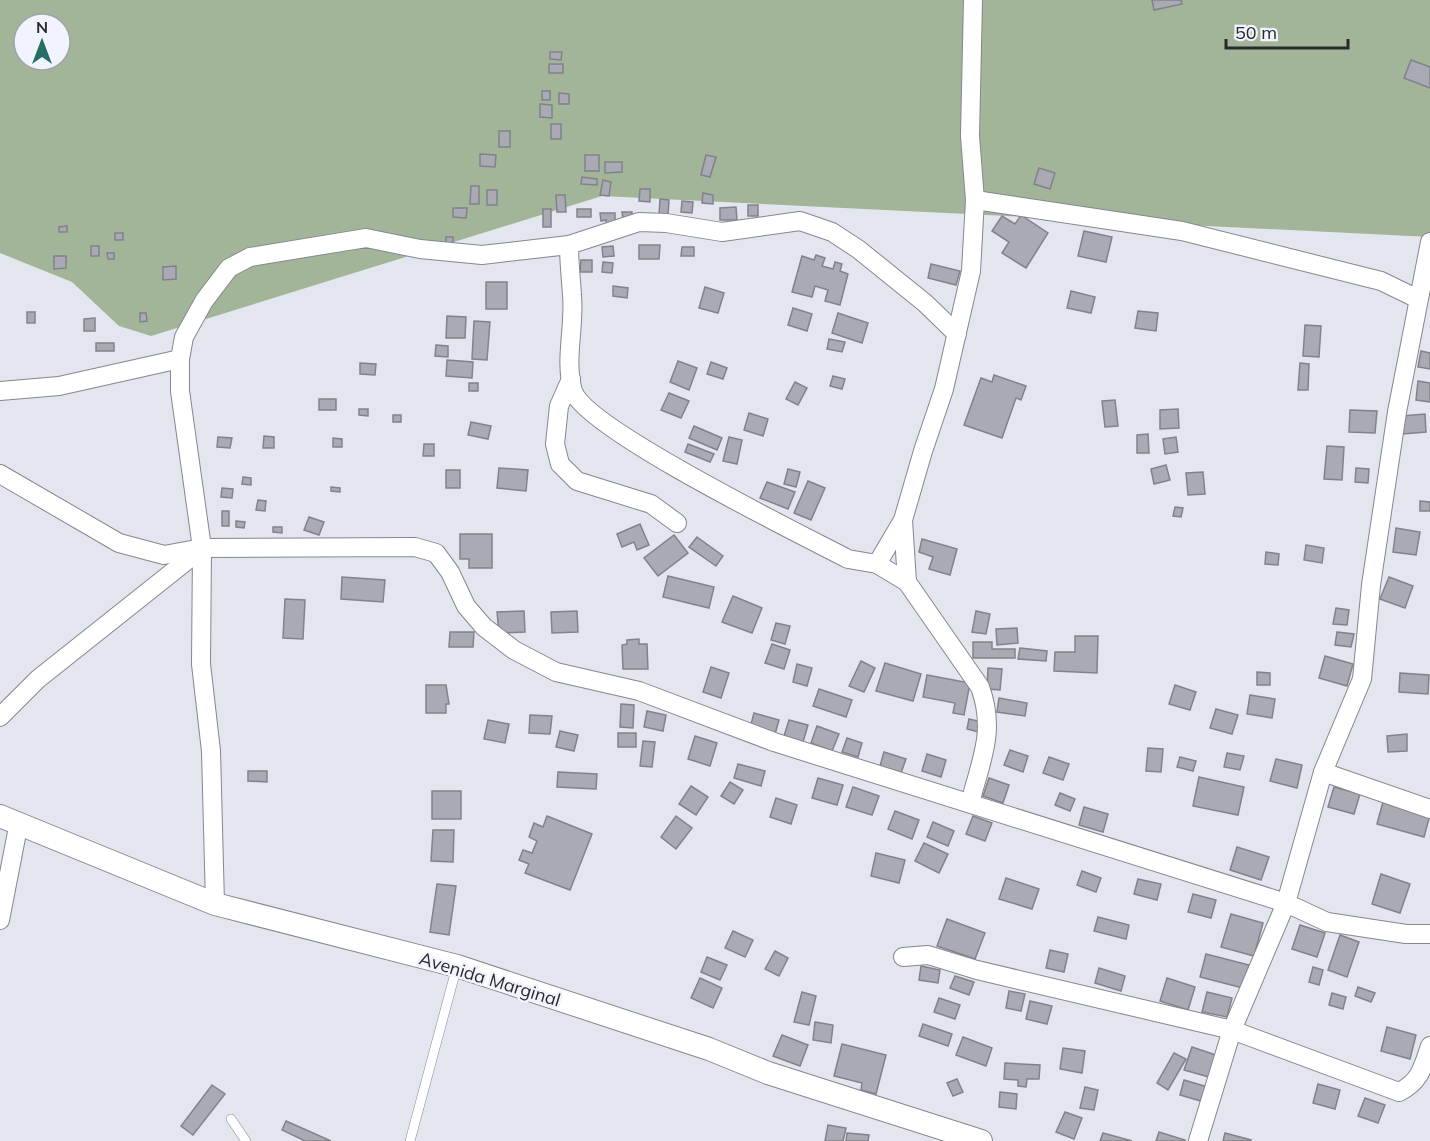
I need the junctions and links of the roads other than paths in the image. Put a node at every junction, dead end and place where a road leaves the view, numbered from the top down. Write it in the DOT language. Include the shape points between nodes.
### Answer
graph roads {
  1 [pos="973,0"];
  2 [pos="975,201"];
  3 [pos="1430,242"];
  4 [pos="569,245"];
  5 [pos="1418,299"];
  6 [pos="957,334"];
  7 [pos="180,359"];
  8 [pos="572,379"];
  9 [pos="0,392"];
  10 [pos="0,474"];
  11 [pos="903,520"];
  12 [pos="677,523"];
  13 [pos="202,548"];
  14 [pos="877,564"];
  15 [pos="907,582"];
  16 [pos="0,717"];
  17 [pos="1323,772"];
  18 [pos="970,803"];
  19 [pos="1430,809"];
  20 [pos="9,819"];
  21 [pos="1286,903"];
  22 [pos="215,904"];
  23 [pos="0,920"];
  24 [pos="1430,934"];
  25 [pos="903,957"];
  26 [pos="457,966"];
  27 [pos="1232,1030"];
  28 [pos="1430,1046"];
  29 [pos="231,1119"];
  30 [pos="246,1141"];
  31 [pos="410,1141"];
  32 [pos="981,1141"];
  33 [pos="1198,1141"];
  1 -- 2 [label="street" via="970,136"];
  2 -- 5 [label="street" via="1182,231 1381,281"];
  2 -- 6 [label="street" via="971,271"];
  3 -- 5 [label="street"];
  4 -- 6 [label="street" via="639,222 722,232 800,221 832,232 858,249"];
  4 -- 7 [label="street" via="482,255 420,249 366,238 250,257 229,268 204,301 184,337"];
  4 -- 8 [label="street"];
  5 -- 17 [label="street" via="1371,585 1362,679"];
  6 -- 11 [label="street"];
  7 -- 9 [label="street" via="59,386"];
  7 -- 13 [label="street" via="180,391"];
  8 -- 12 [label="street" via="559,406 555,444 560,464 577,481 651,504"];
  8 -- 14 [label="street" via="581,404 685,474 848,559"];
  10 -- 13 [label="street" via="119,543 165,555"];
  11 -- 14 [label="street"];
  11 -- 15 [label="street"];
  13 -- 16 [label="street" via="38,679"];
  13 -- 18 [label="street" via="415,547 436,553 466,606 484,627 514,650 556,672 639,691 774,742"];
  13 -- 22 [label="street" via="201,664 211,752"];
  14 -- 15 [label="street"];
  15 -- 18 [label="street" via="980,687 987,705 989,726"];
  17 -- 19 [label="street"];
  17 -- 21 [label="street"];
  18 -- 21 [label="street"];
  20 -- 22 [label="street, Avenida Marginal"];
  20 -- 23 [label="street"];
  21 -- 24 [label="street" via="1327,922"];
  21 -- 27 [label="street"];
  22 -- 26 [label="street, Avenida Marginal"];
  25 -- 27 [label="street" via="928,955"];
  26 -- 31 [label="lane"];
  26 -- 32 [label="street, Avenida Marginal"];
  27 -- 28 [label="street" via="1399,1092 1419,1078"];
  27 -- 33 [label="street"];
  29 -- 30 [label="lane"];
}
